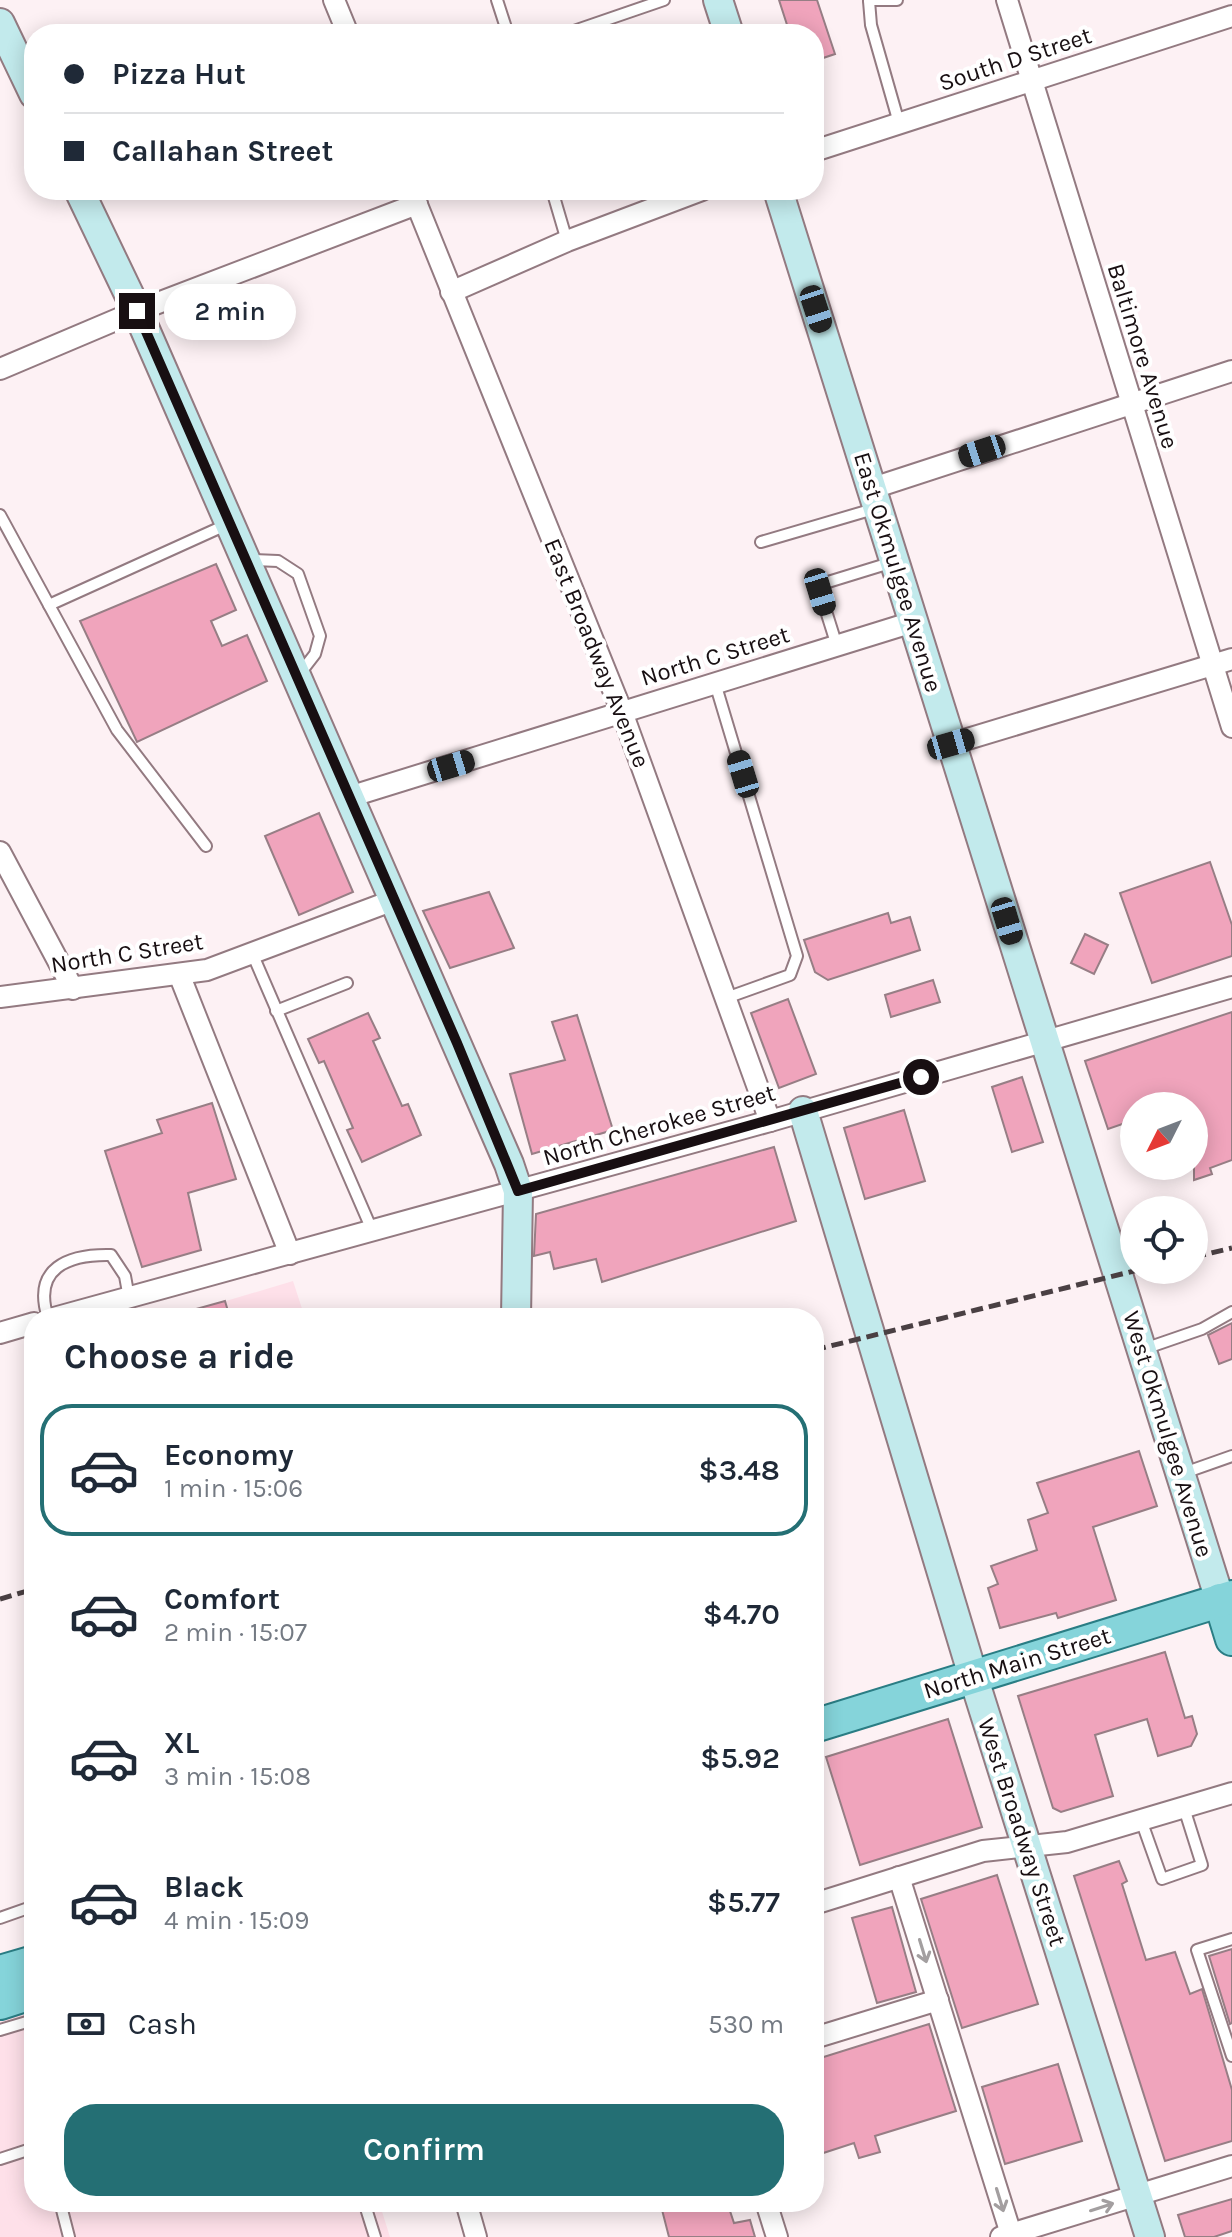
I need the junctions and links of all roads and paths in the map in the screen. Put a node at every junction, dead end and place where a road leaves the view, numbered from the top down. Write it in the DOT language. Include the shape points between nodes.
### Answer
graph roads {
  1 [pos="334,0"];
  2 [pos="497,0"];
  3 [pos="664,0"];
  4 [pos="718,0"];
  5 [pos="869,0"];
  6 [pos="897,0"];
  7 [pos="1007,0"];
  8 [pos="1232,16"];
  9 [pos="0,23"];
  10 [pos="344,24"];
  11 [pos="505,24"];
  12 [pos="594,24"];
  13 [pos="726,24"];
  14 [pos="24,73"];
  15 [pos="1033,81"];
  16 [pos="899,123"];
  17 [pos="824,148"];
  18 [pos="84,200"];
  19 [pos="407,200"];
  20 [pos="415,200"];
  21 [pos="555,200"];
  22 [pos="676,200"];
  23 [pos="781,200"];
  24 [pos="567,241"];
  25 [pos="451,292"];
  26 [pos="137,311"];
  27 [pos="0,369"];
  28 [pos="1232,371"];
  29 [pos="1129,403"];
  30 [pos="876,498"];
  31 [pos="0,515"];
  32 [pos="230,524"];
  33 [pos="761,542"];
  34 [pos="246,560"];
  35 [pos="895,562"];
  36 [pos="49,605"];
  37 [pos="913,622"];
  38 [pos="837,646"];
  39 [pos="1223,662"];
  40 [pos="297,678"];
  41 [pos="715,683"];
  42 [pos="622,712"];
  43 [pos="1232,727"];
  44 [pos="951,744"];
  45 [pos="349,797"];
  46 [pos="206,846"];
  47 [pos="0,852"];
  48 [pos="394,900"];
  49 [pos="252,953"];
  50 [pos="179,974"];
  51 [pos="347,983"];
  52 [pos="1232,987"];
  53 [pos="73,989"];
  54 [pos="0,997"];
  55 [pos="726,998"];
  56 [pos="276,1011"];
  57 [pos="1045,1041"];
  58 [pos="803,1111"];
  59 [pos="770,1121"];
  60 [pos="518,1191"];
  61 [pos="372,1230"];
  62 [pos="290,1254"];
  63 [pos="1119,1274"];
  64 [pos="129,1298"];
  65 [pos="46,1308"];
  66 [pos="90,1308"];
  67 [pos="516,1308"];
  68 [pos="1232,1312"];
  69 [pos="24,1326"];
  70 [pos="0,1333"];
  71 [pos="1142,1349"];
  72 [pos="1232,1456"];
  73 [pos="1180,1474"];
  74 [pos="1226,1598"];
  75 [pos="1232,1639"];
  76 [pos="973,1676"];
  77 [pos="824,1723"];
  78 [pos="1232,1793"];
  79 [pos="1184,1808"];
  80 [pos="1141,1820"];
  81 [pos="1026,1846"];
  82 [pos="899,1877"];
  83 [pos="824,1901"];
  84 [pos="24,1910"];
  85 [pos="0,1918"];
  86 [pos="1232,1939"];
  87 [pos="24,1965"];
  88 [pos="0,1972"];
  89 [pos="24,1995"];
  90 [pos="938,2000"];
  91 [pos="0,2003"];
  92 [pos="24,2023"];
  93 [pos="0,2030"];
  94 [pos="824,2035"];
  95 [pos="1232,2056"];
  96 [pos="24,2151"];
  97 [pos="0,2159"];
  98 [pos="1232,2166"];
  99 [pos="1136,2195"];
  100 [pos="63,2212"];
  101 [pos="367,2212"];
  102 [pos="469,2212"];
  103 [pos="769,2212"];
  104 [pos="1006,2235"];
  105 [pos="69,2237"];
  106 [pos="375,2237"];
  107 [pos="476,2237"];
  108 [pos="777,2237"];
  109 [pos="1150,2237"];
  1 -- 10 [label="street"];
  2 -- 11 [label="lane"];
  3 -- 12 [label="lane"];
  4 -- 13 [label="street"];
  5 -- 6 [label="lane"];
  5 -- 16 [label="lane"];
  7 -- 15 [label="street, Baltimore Avenue"];
  8 -- 15 [label="street, South D Street"];
  9 -- 14 [label="street"];
  15 -- 16 [label="street, South D Street"];
  15 -- 29 [label="street, Baltimore Avenue"];
  16 -- 17 [label="street, South D Street"];
  18 -- 26 [label="street"];
  19 -- 26 [label="street"];
  20 -- 25 [label="street, East Broadway Avenue"];
  21 -- 24 [label="lane"];
  22 -- 24 [label="street"];
  23 -- 30 [label="street, East Okmulgee Avenue"];
  24 -- 25 [label="street"];
  25 -- 42 [label="street, East Broadway Avenue"];
  26 -- 27 [label="street"];
  26 -- 32 [label="street"];
  28 -- 29 [label="street"];
  29 -- 30 [label="street"];
  29 -- 39 [label="street, Baltimore Avenue"];
  30 -- 33 [label="lane"];
  30 -- 35 [label="street, East Okmulgee Avenue"];
  31 -- 36 [label="lane"];
  32 -- 34 [label="street"];
  32 -- 36 [label="lane"];
  34 -- 40 [label="street"];
  34 -- 40 [label="lane" via="278,561 298,574 320,645"];
  35 -- 37 [label="street, East Okmulgee Avenue"];
  35 -- 38 [label="lane" via="828,582 820,592"];
  36 -- 46 [label="lane" via="117,730"];
  37 -- 38 [label="street, North C Street"];
  37 -- 44 [label="street, East Okmulgee Avenue"];
  38 -- 41 [label="street, North C Street"];
  39 -- 43 [label="street, Baltimore Avenue"];
  39 -- 44 [label="street"];
  40 -- 45 [label="street"];
  41 -- 42 [label="street, North C Street"];
  41 -- 55 [label="lane" via="797,956 790,975"];
  42 -- 45 [label="street, North C Street"];
  42 -- 55 [label="street, East Broadway Avenue"];
  44 -- 57 [label="street, East Okmulgee Avenue"];
  45 -- 48 [label="street"];
  47 -- 53 [label="street"];
  48 -- 49 [label="street, North C Street"];
  48 -- 60 [label="street"];
  49 -- 50 [label="street, North C Street"];
  49 -- 56 [label="lane"];
  50 -- 53 [label="street, North C Street"];
  50 -- 62 [label="street"];
  51 -- 56 [label="lane"];
  52 -- 57 [label="street, North Cherokee Street"];
  53 -- 54 [label="street, North C Street"];
  55 -- 59 [label="street, East Broadway Avenue"];
  56 -- 61 [label="lane"];
  57 -- 58 [label="street, North Cherokee Street"];
  57 -- 63 [label="street, East Okmulgee Avenue"];
  58 -- 59 [label="street, North Cherokee Street"];
  58 -- 76 [label="street, West Broadway Street"];
  59 -- 60 [label="street, North Cherokee Street"];
  60 -- 61 [label="street, North Cherokee Street"];
  60 -- 67 [label="street"];
  61 -- 62 [label="street, North Cherokee Street"];
  62 -- 64 [label="street, North Cherokee Street"];
  63 -- 71 [label="street, West Okmulgee Avenue"];
  64 -- 65 [label="lane" via="125,1276 111,1255 83,1254 58,1266 44,1282"];
  64 -- 66 [label="street, North Cherokee Street"];
  68 -- 71 [label="lane" via="1202,1329"];
  69 -- 70 [label="street"];
  71 -- 73 [label="street, West Okmulgee Avenue"];
  72 -- 73 [label="lane"];
  73 -- 74 [label="street, West Okmulgee Avenue"];
  74 -- 75 [label="main road, West Okmulgee Avenue"];
  74 -- 76 [label="main road, North Main Street"];
  76 -- 77 [label="main road, North Main Street"];
  76 -- 81 [label="street, West Broadway Street"];
  78 -- 79 [label="street"];
  79 -- 80 [label="street"];
  79 -- 80 [label="lane" via="1202,1865 1162,1879"];
  80 -- 81 [label="street" via="1067,1842"];
  81 -- 82 [label="street" via="983,1851"];
  81 -- 99 [label="street, West Broadway Street"];
  82 -- 83 [label="street"];
  82 -- 90 [label="street, one-way"];
  84 -- 85 [label="lane"];
  86 -- 95 [label="lane" via="1197,1950"];
  87 -- 88 [label="main road"];
  89 -- 91 [label="main road"];
  90 -- 94 [label="street"];
  90 -- 104 [label="street, one-way"];
  92 -- 93 [label="lane"];
  96 -- 97 [label="lane"];
  98 -- 99 [label="street"];
  104 -- 99 [label="street, one-way"];
  99 -- 109 [label="street, West Broadway Street"];
  100 -- 105 [label="lane"];
  101 -- 106 [label="lane"];
  102 -- 107 [label="street"];
  103 -- 108 [label="street"];
}
